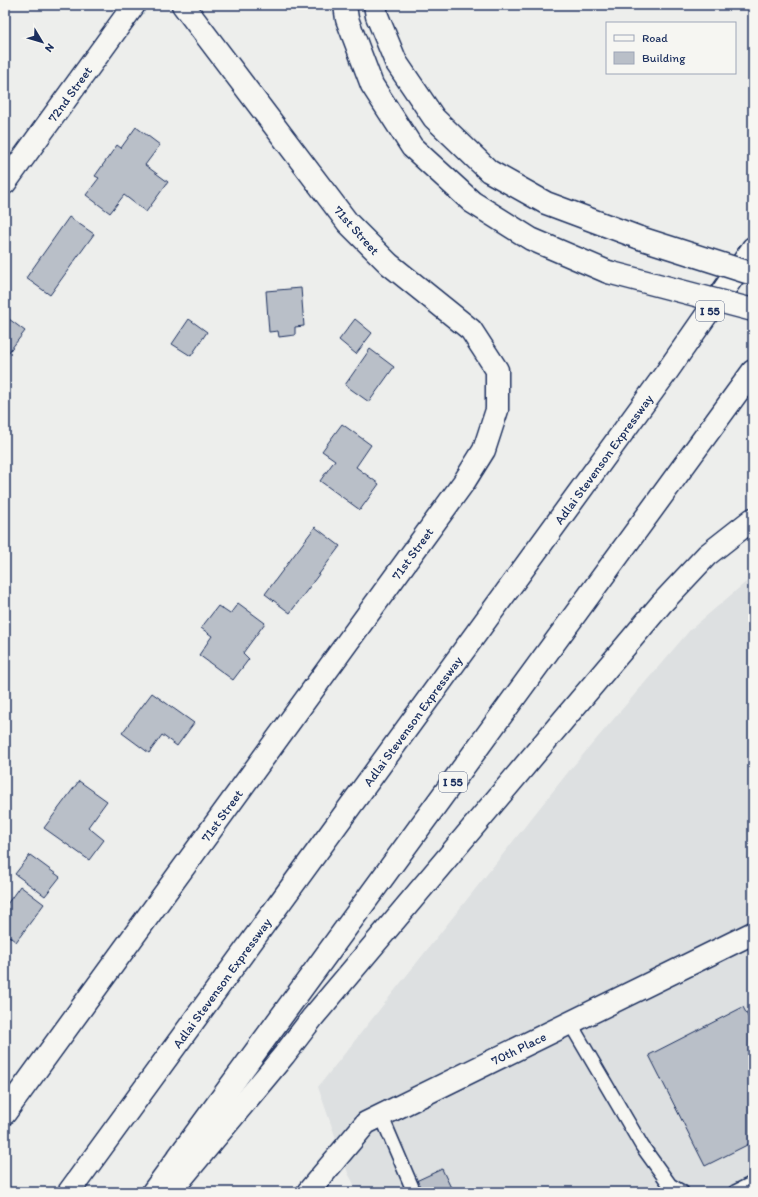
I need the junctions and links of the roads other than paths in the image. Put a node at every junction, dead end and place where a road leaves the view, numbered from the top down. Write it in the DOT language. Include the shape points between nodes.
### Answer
graph roads {
  1 [pos="134,5"];
  2 [pos="183,5"];
  3 [pos="345,5"];
  4 [pos="375,5"];
  5 [pos="5,183"];
  6 [pos="753,248"];
  7 [pos="753,274"];
  8 [pos="753,310"];
  9 [pos="753,371"];
  10 [pos="753,519"];
  11 [pos="753,933"];
  12 [pos="570,1022"];
  13 [pos="5,1113"];
  14 [pos="381,1115"];
  15 [pos="753,1182"];
  16 [pos="69,1192"];
  17 [pos="153,1192"];
  18 [pos="170,1192"];
  19 [pos="308,1192"];
  20 [pos="414,1192"];
  21 [pos="682,1192"];
  22 [pos="735,1192"];
  1 -- 5 [label="main road, 72nd Street"];
  2 -- 13 [label="main road, 71st Street" via="348,223 389,264 471,330 497,370 497,410 484,450 464,482"];
  3 -- 8 [label="main road, bridge" via="347,19 372,85 412,147 472,202 531,239 608,272"];
  4 -- 7 [label="main road, bridge" via="396,62 434,118 489,170 546,203 640,238"];
  6 -- 16 [label="main road, Adlai Stevenson Expressway / I 55" via="666,373"];
  9 -- 17 [label="main road, I 55"];
  10 -- 18 [label="main road" via="707,555 662,603 313,1017"];
  11 -- 12 [label="main road, 70th Place"];
  12 -- 14 [label="main road, 70th Place"];
  12 -- 21 [label="lane" via="642,1146 670,1186"];
  14 -- 19 [label="main road, 70th Place" via="366,1123"];
  14 -- 20 [label="lane"];
  15 -- 22 [label="lane"];
}
